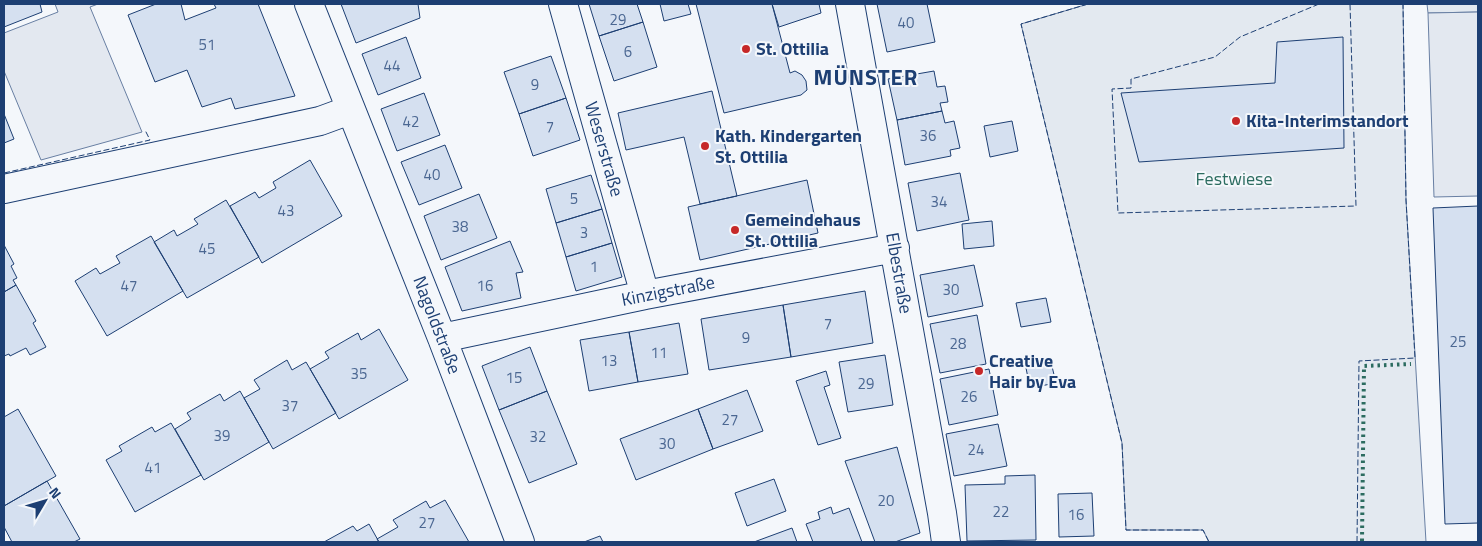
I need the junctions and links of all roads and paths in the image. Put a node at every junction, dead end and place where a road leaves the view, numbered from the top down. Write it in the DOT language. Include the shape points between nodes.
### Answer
graph roads {
  1 [pos="309,4"];
  2 [pos="563,4"];
  3 [pos="850,4"];
  4 [pos="350,110"];
  5 [pos="4,189"];
  6 [pos="895,248"];
  7 [pos="645,295"];
  8 [pos="442,338"];
  9 [pos="520,542"];
  10 [pos="946,542"];
  1 -- 4 [label="street, Nagoldstraße"];
  2 -- 7 [label="street, Weserstraße"];
  3 -- 6 [label="street, Elbestraße"];
  4 -- 5 [label="street" via="320,121"];
  4 -- 8 [label="street, Nagoldstraße"];
  6 -- 7 [label="street, Kinzigstraße"];
  6 -- 10 [label="street, Elbestraße"];
  7 -- 8 [label="street, Kinzigstraße"];
  8 -- 9 [label="street, Nagoldstraße"];
}
